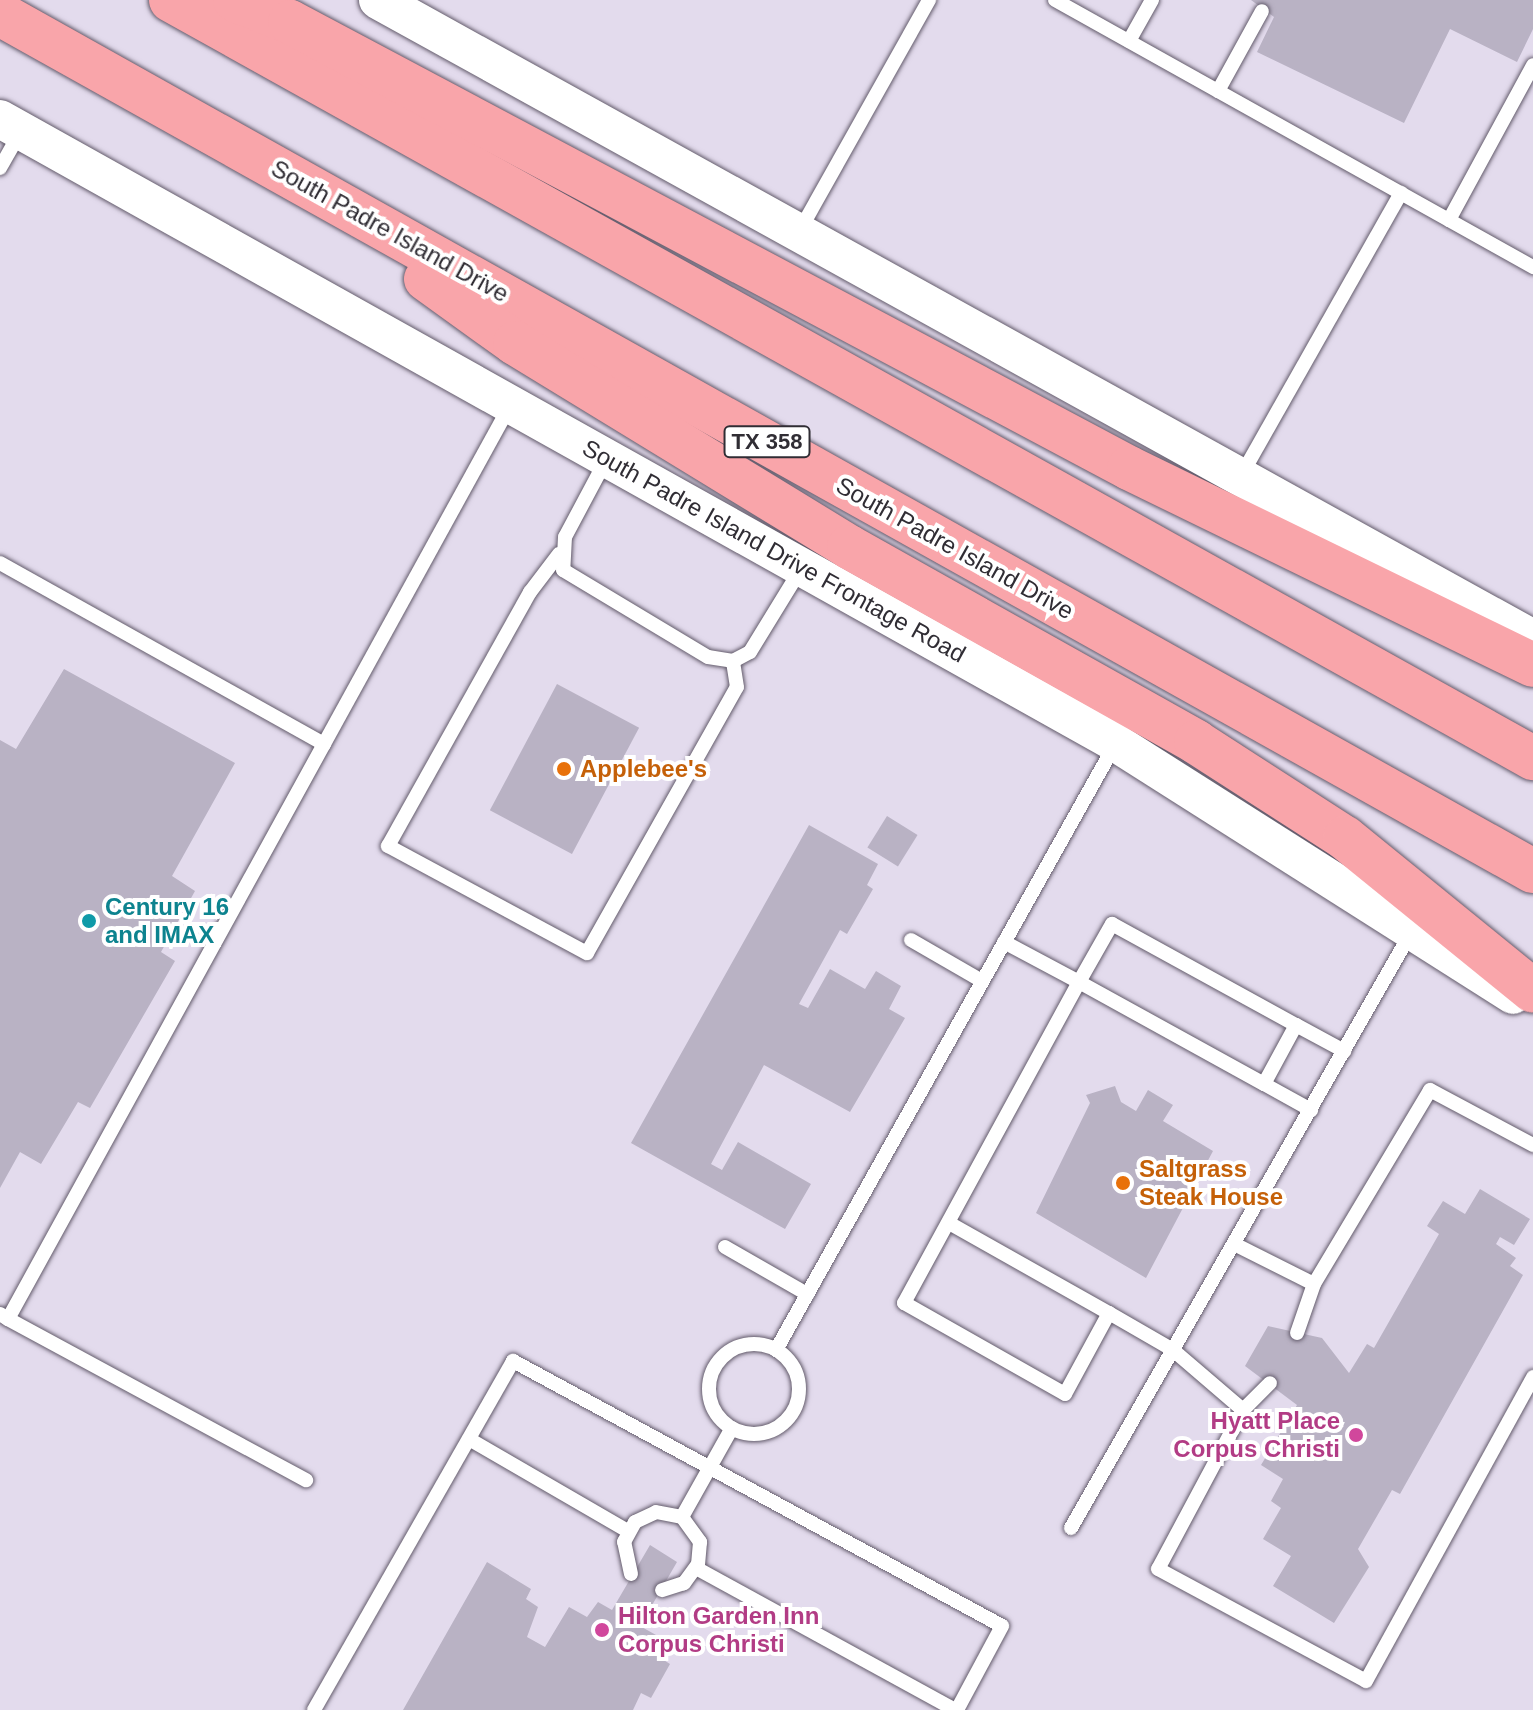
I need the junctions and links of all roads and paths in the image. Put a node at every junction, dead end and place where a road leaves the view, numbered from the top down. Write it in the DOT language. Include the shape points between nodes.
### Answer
graph roads {
  1 [pos="171,0"];
  2 [pos="235,0"];
  3 [pos="378,0"];
  4 [pos="929,0"];
  5 [pos="1055,0"];
  6 [pos="1152,0"];
  7 [pos="1262,11"];
  8 [pos="0,14"];
  9 [pos="1129,41"];
  10 [pos="1533,65"];
  11 [pos="1218,91"];
  12 [pos="11,125"];
  13 [pos="245,150"];
  14 [pos="0,168"];
  15 [pos="1401,193"];
  16 [pos="1449,220"];
  17 [pos="798,234"];
  18 [pos="1533,267"];
  19 [pos="511,405"];
  20 [pos="607,458"];
  21 [pos="1240,478"];
  22 [pos="559,554"];
  23 [pos="0,563"];
  24 [pos="802,567"];
  25 [pos="1533,639"];
  26 [pos="733,661"];
  27 [pos="1533,665"];
  28 [pos="1116,743"];
  29 [pos="324,744"];
  30 [pos="1533,758"];
  31 [pos="1533,871"];
  32 [pos="1412,931"];
  33 [pos="911,940"];
  34 [pos="1004,942"];
  35 [pos="982,981"];
  36 [pos="1079,982"];
  37 [pos="1533,991"];
  38 [pos="1533,1008"];
  39 [pos="1296,1025"];
  40 [pos="1344,1051"];
  41 [pos="1264,1084"];
  42 [pos="1311,1110"];
  43 [pos="1533,1145"];
  44 [pos="949,1223"];
  45 [pos="1234,1244"];
  46 [pos="725,1247"];
  47 [pos="1314,1284"];
  48 [pos="807,1294"];
  49 [pos="1109,1313"];
  50 [pos="4,1317"];
  51 [pos="1297,1333"];
  52 [pos="776,1350"];
  53 [pos="1173,1350"];
  54 [pos="1533,1377"];
  55 [pos="1270,1383"];
  56 [pos="1243,1410"];
  57 [pos="732,1428"];
  58 [pos="469,1439"];
  59 [pos="711,1466"];
  60 [pos="306,1480"];
  61 [pos="682,1517"];
  62 [pos="1071,1528"];
  63 [pos="628,1531"];
  64 [pos="696,1568"];
  65 [pos="631,1574"];
  66 [pos="662,1590"];
  67 [pos="314,1710"];
  68 [pos="956,1710"];
  1 -- 30 [label="highway"];
  2 -- 27 [label="highway" via="290,22 1129,468"];
  3 -- 17 [label="main road"];
  4 -- 17 [label="lane"];
  5 -- 9 [label="lane"];
  6 -- 9 [label="lane"];
  7 -- 11 [label="lane"];
  8 -- 13 [label="highway, South Padre Island Drive / TX 358"];
  9 -- 11 [label="lane"];
  10 -- 16 [label="lane"];
  11 -- 15 [label="lane"];
  12 -- 14 [label="lane"];
  12 -- 19 [label="main road, South Padre Island Drive Frontage Road"];
  13 -- 31 [label="highway, South Padre Island Drive / TX 358"];
  13 -- 37 [label="highway" via="515,343 849,547 1196,742 1345,838"];
  15 -- 16 [label="lane"];
  15 -- 21 [label="lane"];
  16 -- 18 [label="lane"];
  17 -- 21 [label="main road"];
  19 -- 20 [label="main road, South Padre Island Drive Frontage Road"];
  19 -- 29 [label="lane"];
  20 -- 22 [label="lane"];
  20 -- 24 [label="main road, South Padre Island Drive Frontage Road"];
  21 -- 25 [label="main road"];
  22 -- 26 [label="lane" via="563,570 578,584 708,657"];
  22 -- 26 [label="lane" via="530,592 388,846 587,953 737,687"];
  23 -- 29 [label="lane"];
  24 -- 26 [label="lane" via="750,652"];
  24 -- 28 [label="main road, South Padre Island Drive Frontage Road"];
  28 -- 32 [label="main road, South Padre Island Drive Frontage Road"];
  28 -- 34 [label="lane"];
  29 -- 50 [label="lane"];
  32 -- 38 [label="main road, South Padre Island Drive Frontage Road"];
  32 -- 40 [label="lane"];
  33 -- 35 [label="lane"];
  34 -- 35 [label="lane"];
  34 -- 36 [label="lane"];
  35 -- 48 [label="lane"];
  36 -- 39 [label="lane" via="1112,924"];
  36 -- 41 [label="lane"];
  36 -- 44 [label="lane"];
  39 -- 40 [label="lane"];
  39 -- 41 [label="lane"];
  40 -- 42 [label="lane"];
  41 -- 42 [label="lane"];
  42 -- 45 [label="lane"];
  43 -- 47 [label="lane" via="1430,1090"];
  44 -- 49 [label="lane"];
  44 -- 49 [label="lane" via="904,1303 1065,1394"];
  45 -- 47 [label="lane"];
  45 -- 53 [label="lane"];
  46 -- 48 [label="lane"];
  47 -- 51 [label="lane"];
  48 -- 52 [label="lane"];
  49 -- 53 [label="lane"];
  50 -- 60 [label="lane"];
  52 -- 57 [label="lane" via="797,1378 793,1410 767,1431"];
  52 -- 57 [label="lane" via="742,1346 712,1371 709,1397"];
  53 -- 56 [label="lane"];
  53 -- 62 [label="lane"];
  54 -- 56 [label="lane" via="1366,1681 1158,1569"];
  55 -- 56 [label="lane"];
  57 -- 59 [label="lane"];
  58 -- 59 [label="lane" via="513,1361"];
  58 -- 63 [label="lane"];
  58 -- 67 [label="lane"];
  59 -- 61 [label="lane"];
  59 -- 68 [label="lane" via="1002,1626"];
  61 -- 63 [label="lane" via="656,1512"];
  61 -- 64 [label="lane" via="700,1542"];
  63 -- 65 [label="lane" via="623,1554"];
  64 -- 66 [label="lane" via="684,1583"];
  64 -- 68 [label="lane"];
}
